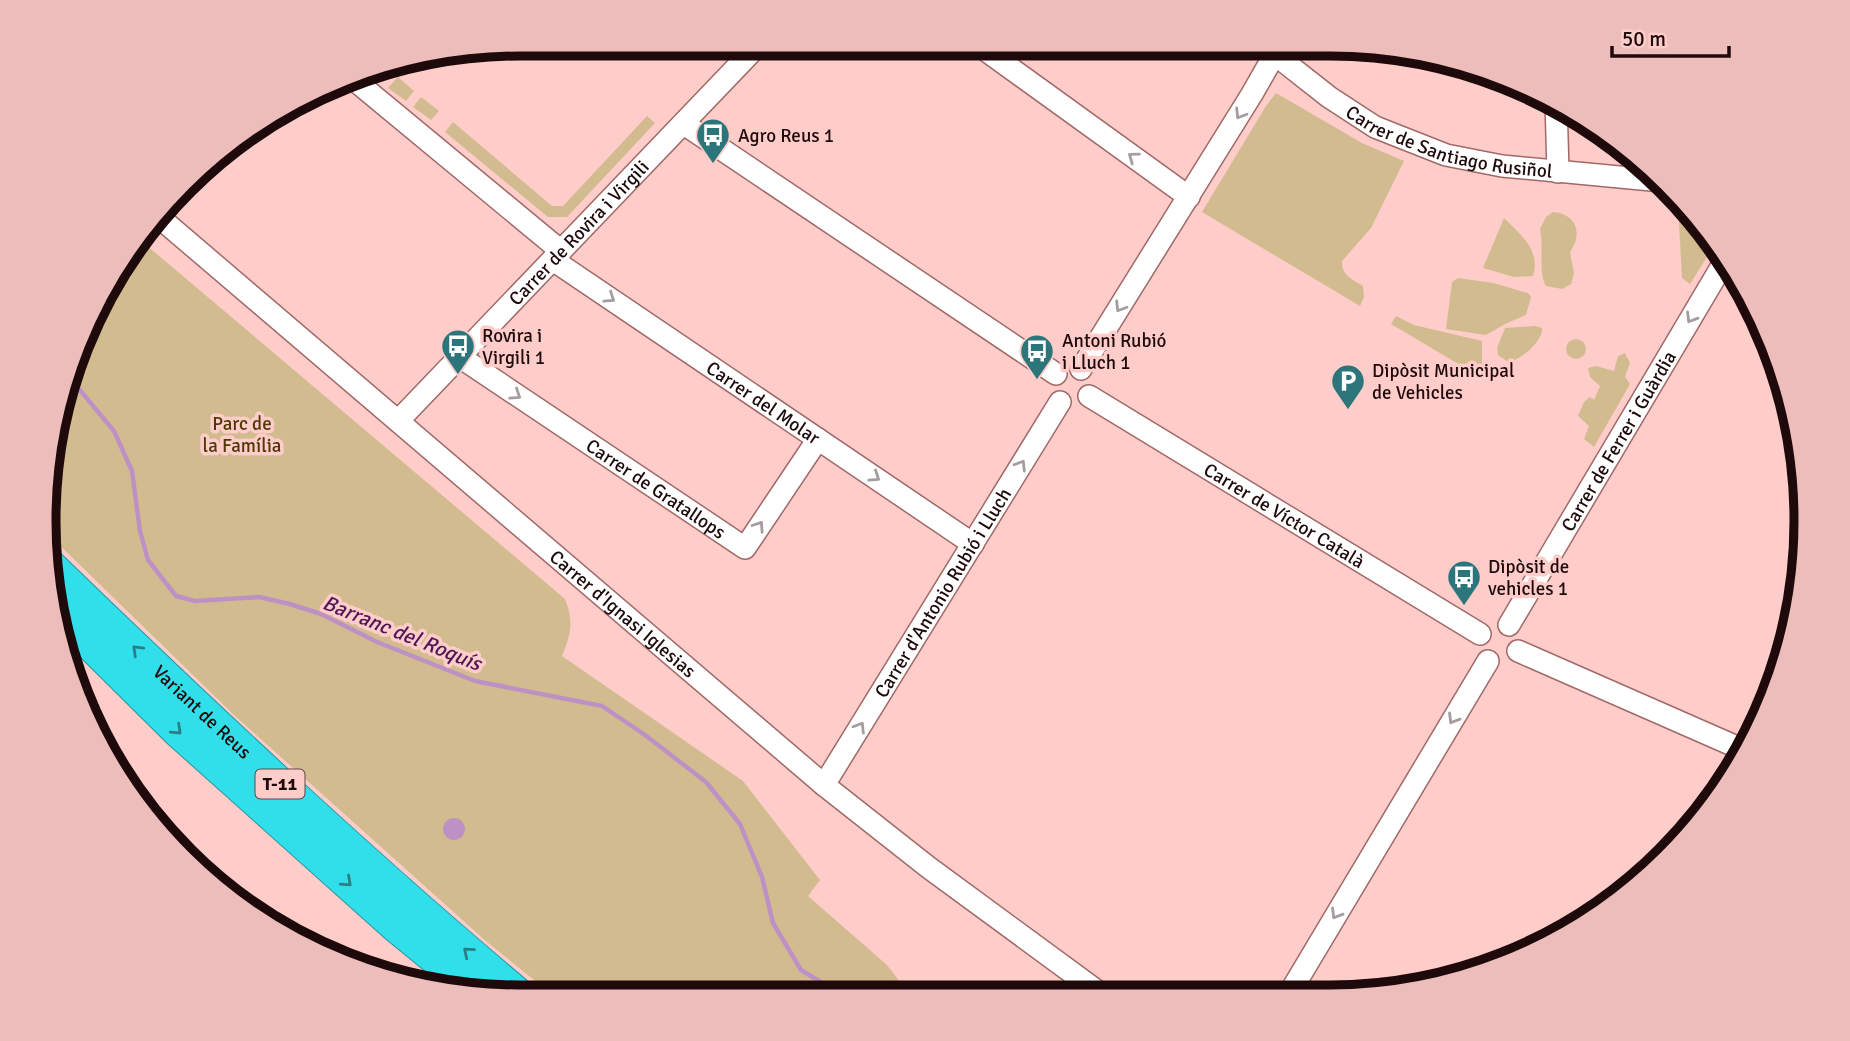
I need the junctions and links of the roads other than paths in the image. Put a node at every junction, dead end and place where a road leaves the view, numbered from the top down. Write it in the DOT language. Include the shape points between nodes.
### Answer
graph roads {
  1 [pos="749,56"];
  2 [pos="994,56"];
  3 [pos="1269,56"];
  4 [pos="1281,56"];
  5 [pos="360,85"];
  6 [pos="1556,115"];
  7 [pos="684,124"];
  8 [pos="1558,172"];
  9 [pos="1645,180"];
  10 [pos="1189,197"];
  11 [pos="165,222"];
  12 [pos="557,255"];
  13 [pos="1720,269"];
  14 [pos="460,357"];
  15 [pos="1082,369"];
  16 [pos="1056,374"];
  17 [pos="1089,396"];
  18 [pos="1060,402"];
  19 [pos="398,421"];
  20 [pos="818,439"];
  21 [pos="973,544"];
  22 [pos="59,575"];
  23 [pos="67,621"];
  24 [pos="1509,625"];
  25 [pos="1480,634"];
  26 [pos="1518,651"];
  27 [pos="1488,661"];
  28 [pos="1735,746"];
  29 [pos="824,785"];
  30 [pos="464,981"];
  31 [pos="506,985"];
  32 [pos="1089,985"];
  33 [pos="1294,985"];
  1 -- 7 [label="street, Carrer de Rovira i Virgili"];
  10 -- 2 [label="street, one-way"];
  3 -- 10 [label="street, one-way" via="1252,94"];
  4 -- 8 [label="street, Carrer de Santiago Rusiñol" via="1329,97 1375,127 1446,155"];
  5 -- 12 [label="street, Carrer del Molar"];
  6 -- 8 [label="street"];
  7 -- 12 [label="street, Carrer de Rovira i Virgili"];
  7 -- 16 [label="street"];
  8 -- 9 [label="street, Carrer de Santiago Rusiñol"];
  10 -- 15 [label="street, one-way"];
  11 -- 19 [label="street, Carrer d'Ignasi Iglesias"];
  12 -- 14 [label="street, Carrer de Rovira i Virgili"];
  12 -- 20 [label="street, Carrer del Molar, one-way"];
  13 -- 24 [label="street, Carrer de Ferrer i Guàrdia, one-way"];
  14 -- 19 [label="street, Carrer de Rovira i Virgili"];
  14 -- 20 [label="street, Carrer de Gratallops, one-way" via="745,548"];
  15 -- 16 [label="street" via="1066,367"];
  15 -- 17 [label="street" via="1091,380"];
  16 -- 18 [label="street" via="1052,388"];
  17 -- 18 [label="street" via="1074,406"];
  17 -- 25 [label="street, Carrer de Víctor Català"];
  21 -- 18 [label="street, Carrer d'Antonio Rubió i Lluch, one-way"];
  19 -- 29 [label="street, Carrer d'Ignasi Iglesias"];
  20 -- 21 [label="street, Carrer del Molar, one-way"];
  29 -- 21 [label="street, Carrer d'Antonio Rubió i Lluch, one-way"];
  31 -- 22 [label="highway, Variant de Reus / T-11, one-way" via="409,903"];
  23 -- 30 [label="highway, Variant de Reus / T-11, one-way" via="177,730"];
  24 -- 25 [label="street" via="1494,623"];
  24 -- 26 [label="street" via="1519,636"];
  25 -- 27 [label="street" via="1479,648"];
  26 -- 27 [label="street" via="1505,663"];
  26 -- 28 [label="street"];
  27 -- 33 [label="street, one-way"];
  29 -- 32 [label="street, Carrer d'Ignasi Iglesias"];
}
